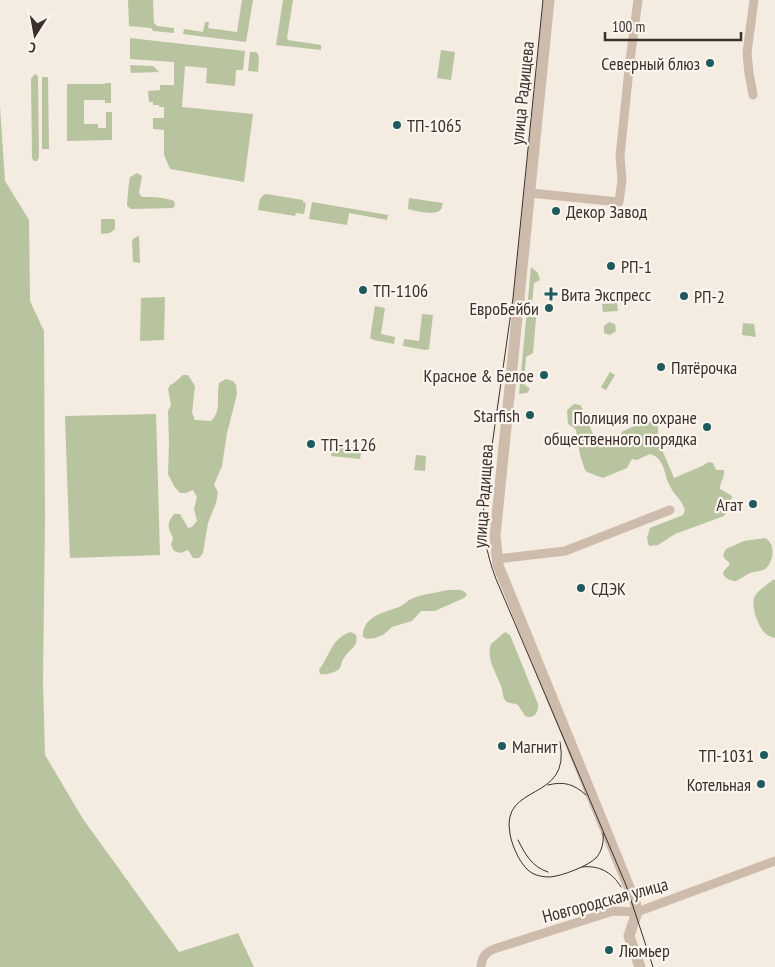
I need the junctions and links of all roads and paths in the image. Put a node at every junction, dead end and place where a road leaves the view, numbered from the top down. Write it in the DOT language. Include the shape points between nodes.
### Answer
graph roads {
  1 [pos="549,0"];
  2 [pos="638,0"];
  3 [pos="754,0"];
  4 [pos="753,95"];
  5 [pos="530,193"];
  6 [pos="670,510"];
  7 [pos="497,559"];
  8 [pos="775,861"];
  9 [pos="637,912"];
  10 [pos="481,967"];
  11 [pos="640,967"];
  1 -- 5 [label="street, улица Радищева"];
  2 -- 5 [label="street" via="620,156 622,180 619,202"];
  3 -- 4 [label="street" via="747,53"];
  5 -- 7 [label="street, улица Радищева" via="496,528"];
  6 -- 7 [label="street" via="565,551"];
  7 -- 9 [label="street, улица Радищева"];
  8 -- 9 [label="street, Новгородская улица"];
  9 -- 10 [label="street, Новгородская улица" via="613,911 494,948 483,956"];
  9 -- 11 [label="street" via="629,936"];
}
